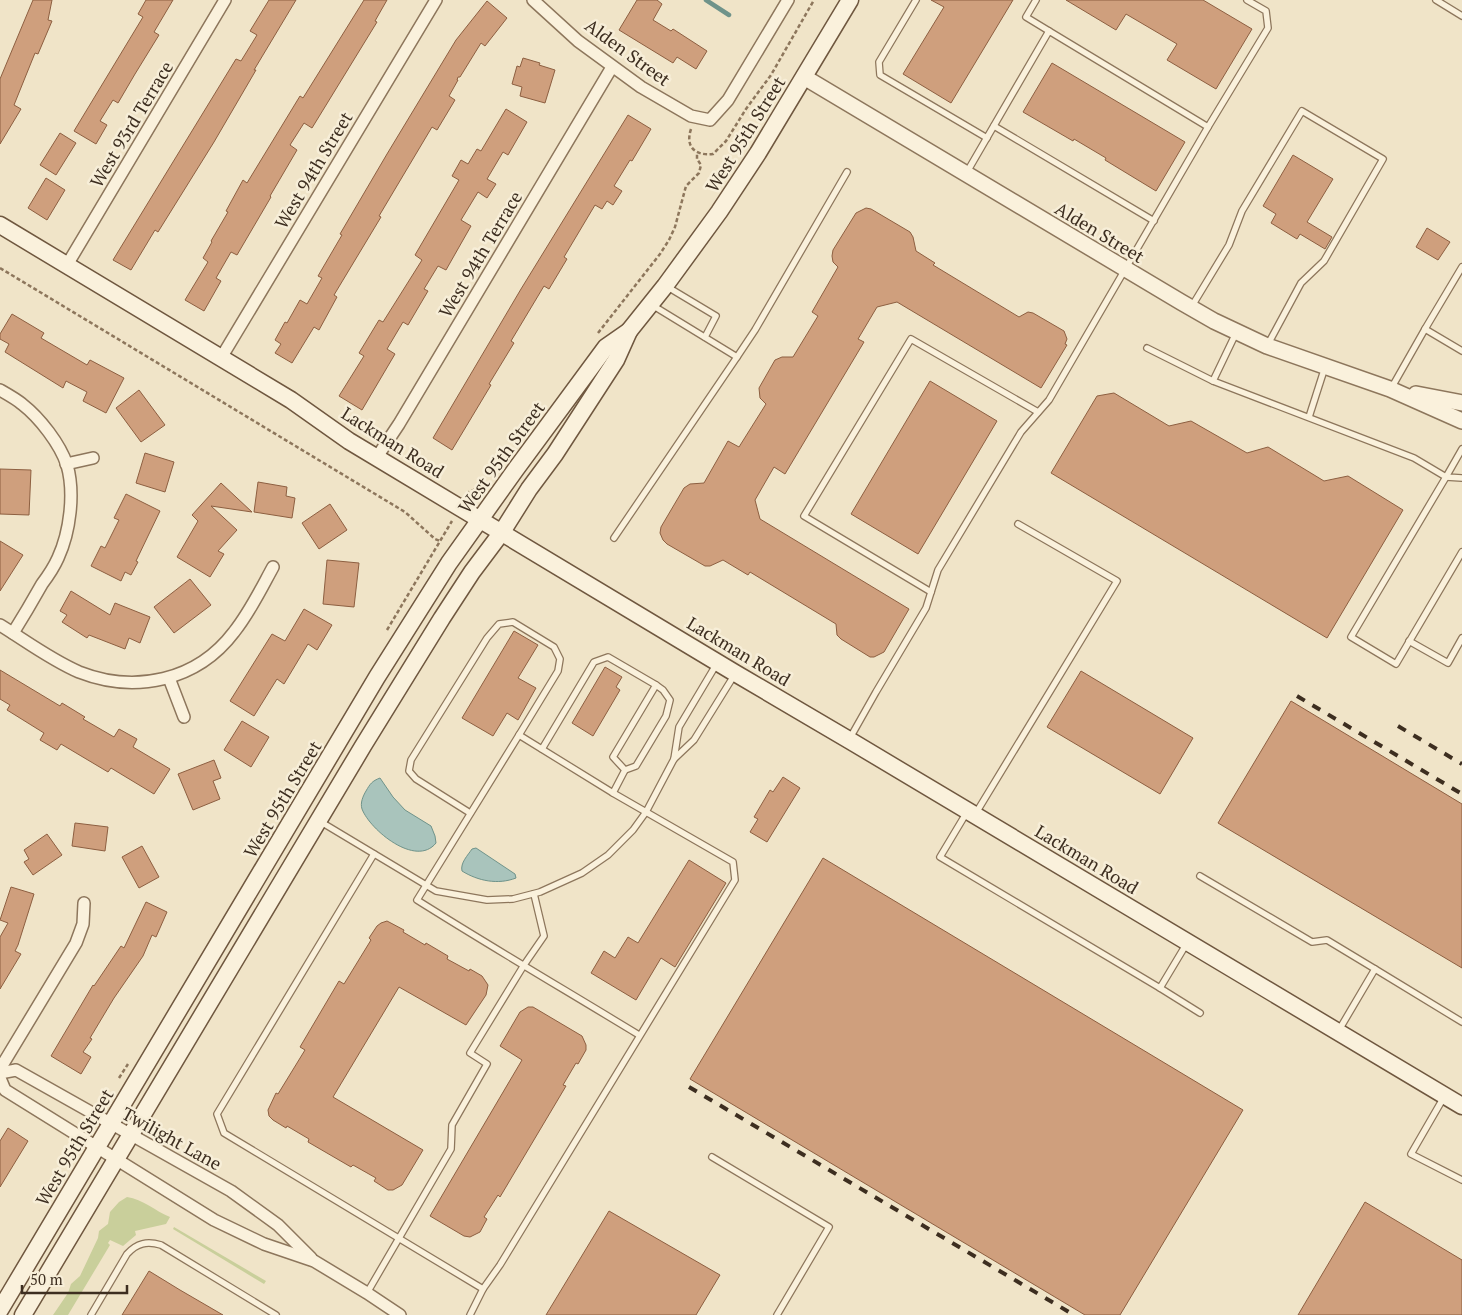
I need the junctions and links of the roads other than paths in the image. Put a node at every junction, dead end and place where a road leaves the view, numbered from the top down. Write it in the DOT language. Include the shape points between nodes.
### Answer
graph roads {
  1 [pos="225,0"];
  2 [pos="436,0"];
  3 [pos="533,0"];
  4 [pos="788,0"];
  5 [pos="850,0"];
  6 [pos="916,0"];
  7 [pos="1036,0"];
  8 [pos="1247,0"];
  9 [pos="1436,0"];
  10 [pos="1462,16"];
  11 [pos="1049,32"];
  12 [pos="612,67"];
  13 [pos="804,77"];
  14 [pos="710,120"];
  15 [pos="994,126"];
  16 [pos="1208,127"];
  17 [pos="987,138"];
  18 [pos="847,172"];
  19 [pos="966,174"];
  20 [pos="1154,220"];
  21 [pos="0,226"];
  22 [pos="67,265"];
  23 [pos="1462,267"];
  24 [pos="1126,270"];
  25 [pos="665,286"];
  26 [pos="650,304"];
  27 [pos="1191,308"];
  28 [pos="1425,329"];
  29 [pos="629,331"];
  30 [pos="1236,332"];
  31 [pos="705,337"];
  32 [pos="1267,346"];
  33 [pos="1147,348"];
  34 [pos="1462,351"];
  35 [pos="737,356"];
  36 [pos="221,358"];
  37 [pos="1324,367"];
  38 [pos="1213,381"];
  39 [pos="1390,389"];
  40 [pos="0,390"];
  41 [pos="1462,403"];
  42 [pos="1038,412"];
  43 [pos="1309,417"];
  44 [pos="1462,421"];
  45 [pos="1462,449"];
  46 [pos="377,457"];
  47 [pos="93,458"];
  48 [pos="66,464"];
  49 [pos="1446,477"];
  50 [pos="1462,478"];
  51 [pos="480,519"];
  52 [pos="1018,524"];
  53 [pos="502,532"];
  54 [pos="614,538"];
  55 [pos="1462,552"];
  56 [pos="273,566"];
  57 [pos="931,592"];
  58 [pos="0,625"];
  59 [pos="13,633"];
  60 [pos="1462,638"];
  61 [pos="1409,641"];
  62 [pos="718,662"];
  63 [pos="735,673"];
  64 [pos="169,678"];
  65 [pos="656,685"];
  66 [pos="184,717"];
  67 [pos="519,735"];
  68 [pos="850,740"];
  69 [pos="542,749"];
  70 [pos="674,760"];
  71 [pos="625,770"];
  72 [pos="613,793"];
  73 [pos="470,812"];
  74 [pos="646,812"];
  75 [pos="971,813"];
  76 [pos="319,820"];
  77 [pos="374,854"];
  78 [pos="1200,876"];
  79 [pos="427,884"];
  80 [pos="534,894"];
  81 [pos="84,903"];
  82 [pos="1188,942"];
  83 [pos="524,965"];
  84 [pos="1376,969"];
  85 [pos="1160,988"];
  86 [pos="1200,1013"];
  87 [pos="1462,1022"];
  88 [pos="1338,1032"];
  89 [pos="639,1035"];
  90 [pos="0,1071"];
  91 [pos="0,1078"];
  92 [pos="1445,1096"];
  93 [pos="1462,1106"];
  94 [pos="112,1124"];
  95 [pos="131,1135"];
  96 [pos="98,1147"];
  97 [pos="712,1156"];
  98 [pos="116,1159"];
  99 [pos="1462,1180"];
  100 [pos="399,1238"];
  101 [pos="314,1261"];
  102 [pos="483,1289"];
  103 [pos="366,1293"];
  104 [pos="0,1310"];
  105 [pos="23,1315"];
  106 [pos="91,1315"];
  107 [pos="276,1315"];
  108 [pos="400,1315"];
  109 [pos="470,1315"];
  110 [pos="777,1315"];
  1 -- 22 [label="street, West 93rd Terrace"];
  2 -- 36 [label="street, West 94th Street"];
  3 -- 12 [label="street, Alden Street"];
  4 -- 14 [label="street, West 95th Street" via="728,100"];
  5 -- 13 [label="main road, West 95th Street"];
  6 -- 17 [label="lane" via="879,62 880,75"];
  7 -- 11 [label="lane" via="1026,17"];
  8 -- 16 [label="lane" via="1266,11 1268,28"];
  9 -- 10 [label="lane"];
  11 -- 15 [label="lane"];
  11 -- 16 [label="lane"];
  12 -- 14 [label="street, Alden Street" via="691,116"];
  12 -- 46 [label="street, West 94th Terrace"];
  13 -- 19 [label="street, Alden Street"];
  13 -- 25 [label="main road, West 95th Street" via="724,205"];
  15 -- 17 [label="lane"];
  15 -- 20 [label="lane"];
  16 -- 20 [label="lane"];
  17 -- 19 [label="lane"];
  18 -- 35 [label="lane"];
  19 -- 24 [label="street, Alden Street"];
  20 -- 24 [label="lane"];
  21 -- 22 [label="main road, Lackman Road"];
  22 -- 36 [label="main road, Lackman Road"];
  23 -- 28 [label="lane"];
  24 -- 27 [label="street, Alden Street"];
  24 -- 42 [label="lane" via="1049,400"];
  25 -- 26 [label="main road, West 95th Street"];
  25 -- 31 [label="lane" via="716,316"];
  26 -- 29 [label="main road, West 95th Street"];
  26 -- 31 [label="lane"];
  27 -- 30 [label="street, Alden Street"];
  27 -- 32 [label="lane" via="1229,245 1242,211 1302,111 1383,159 1324,261 1302,283"];
  28 -- 34 [label="lane"];
  28 -- 39 [label="lane"];
  29 -- 51 [label="main road, West 95th Street" via="606,347"];
  29 -- 53 [label="main road, West 95th Street" via="616,360"];
  30 -- 32 [label="street, Alden Street"];
  30 -- 38 [label="lane"];
  31 -- 35 [label="lane"];
  32 -- 37 [label="street, Alden Street"];
  33 -- 38 [label="lane"];
  35 -- 54 [label="lane"];
  36 -- 46 [label="main road, Lackman Road"];
  37 -- 39 [label="street, Alden Street"];
  37 -- 43 [label="lane"];
  38 -- 43 [label="lane"];
  39 -- 41 [label="street, Alden Street"];
  39 -- 44 [label="street, Alden Street"];
  40 -- 48 [label="street" via="34,414 57,445"];
  42 -- 57 [label="lane" via="1021,432 938,570"];
  42 -- 57 [label="lane" via="911,339 804,516"];
  43 -- 49 [label="lane" via="1414,458"];
  45 -- 49 [label="lane"];
  46 -- 51 [label="main road, Lackman Road"];
  47 -- 48 [label="street"];
  48 -- 59 [label="street" via="70,512 64,544"];
  49 -- 50 [label="lane"];
  49 -- 61 [label="lane" via="1351,637 1396,664"];
  51 -- 53 [label="main road, Lackman Road"];
  51 -- 94 [label="main road, West 95th Street" via="377,677"];
  52 -- 75 [label="lane" via="1117,581"];
  53 -- 62 [label="main road, Lackman Road"];
  53 -- 76 [label="main road, West 95th Street" via="442,618"];
  55 -- 61 [label="lane"];
  56 -- 64 [label="street" via="233,634 199,664"];
  57 -- 68 [label="lane" via="926,608"];
  58 -- 59 [label="street"];
  59 -- 64 [label="street" via="58,661 95,677 130,682"];
  60 -- 61 [label="lane" via="1448,663"];
  62 -- 63 [label="main road, Lackman Road"];
  62 -- 70 [label="lane" via="679,727"];
  63 -- 68 [label="main road, Lackman Road"];
  63 -- 70 [label="lane" via="694,740"];
  64 -- 66 [label="street"];
  65 -- 69 [label="lane" via="608,657 594,662"];
  65 -- 71 [label="lane" via="613,757"];
  65 -- 71 [label="lane" via="670,700 666,716 636,766"];
  67 -- 69 [label="lane"];
  67 -- 73 [label="lane"];
  67 -- 73 [label="lane" via="558,671 560,659 554,647 513,622 500,624 487,638 411,760 409,771 416,779"];
  68 -- 75 [label="main road, Lackman Road"];
  69 -- 72 [label="lane"];
  70 -- 74 [label="lane"];
  71 -- 72 [label="lane"];
  72 -- 74 [label="lane"];
  73 -- 79 [label="lane"];
  74 -- 80 [label="lane" via="608,855 582,873"];
  74 -- 89 [label="lane" via="733,862 734,880"];
  75 -- 82 [label="main road, Lackman Road"];
  75 -- 85 [label="lane" via="940,857"];
  76 -- 77 [label="lane"];
  76 -- 95 [label="main road, West 95th Street"];
  77 -- 79 [label="lane"];
  77 -- 100 [label="lane" via="217,1114 224,1133"];
  78 -- 84 [label="lane" via="1312,942 1327,940"];
  79 -- 80 [label="lane" via="436,891 487,900"];
  79 -- 83 [label="lane" via="417,900"];
  80 -- 83 [label="lane" via="544,936"];
  81 -- 90 [label="street" via="83,924 76,943"];
  82 -- 85 [label="lane"];
  82 -- 88 [label="main road, Lackman Road"];
  83 -- 89 [label="lane"];
  83 -- 100 [label="lane" via="470,1053 487,1064 452,1125 451,1149"];
  84 -- 87 [label="lane"];
  84 -- 88 [label="lane"];
  85 -- 86 [label="lane"];
  88 -- 92 [label="main road, Lackman Road"];
  89 -- 102 [label="lane"];
  90 -- 94 [label="street, Twilight Lane" via="16,1070"];
  91 -- 96 [label="street, Twilight Lane" via="5,1090"];
  92 -- 93 [label="main road, Lackman Road"];
  92 -- 99 [label="lane" via="1411,1154"];
  94 -- 95 [label="street, Twilight Lane"];
  94 -- 96 [label="main road, West 95th Street"];
  95 -- 98 [label="main road, West 95th Street"];
  95 -- 101 [label="street, Twilight Lane" via="231,1191 278,1225"];
  96 -- 98 [label="street, Twilight Lane"];
  96 -- 104 [label="main road, West 95th Street"];
  97 -- 110 [label="lane" via="829,1227"];
  98 -- 101 [label="street, Twilight Lane" via="214,1220 264,1244"];
  98 -- 105 [label="main road, West 95th Street"];
  100 -- 102 [label="lane"];
  100 -- 103 [label="lane"];
  101 -- 103 [label="street, Twilight Lane"];
  102 -- 109 [label="lane"];
  103 -- 108 [label="street, Twilight Lane"];
  106 -- 107 [label="lane" via="127,1254 145,1242 161,1245"];
}
